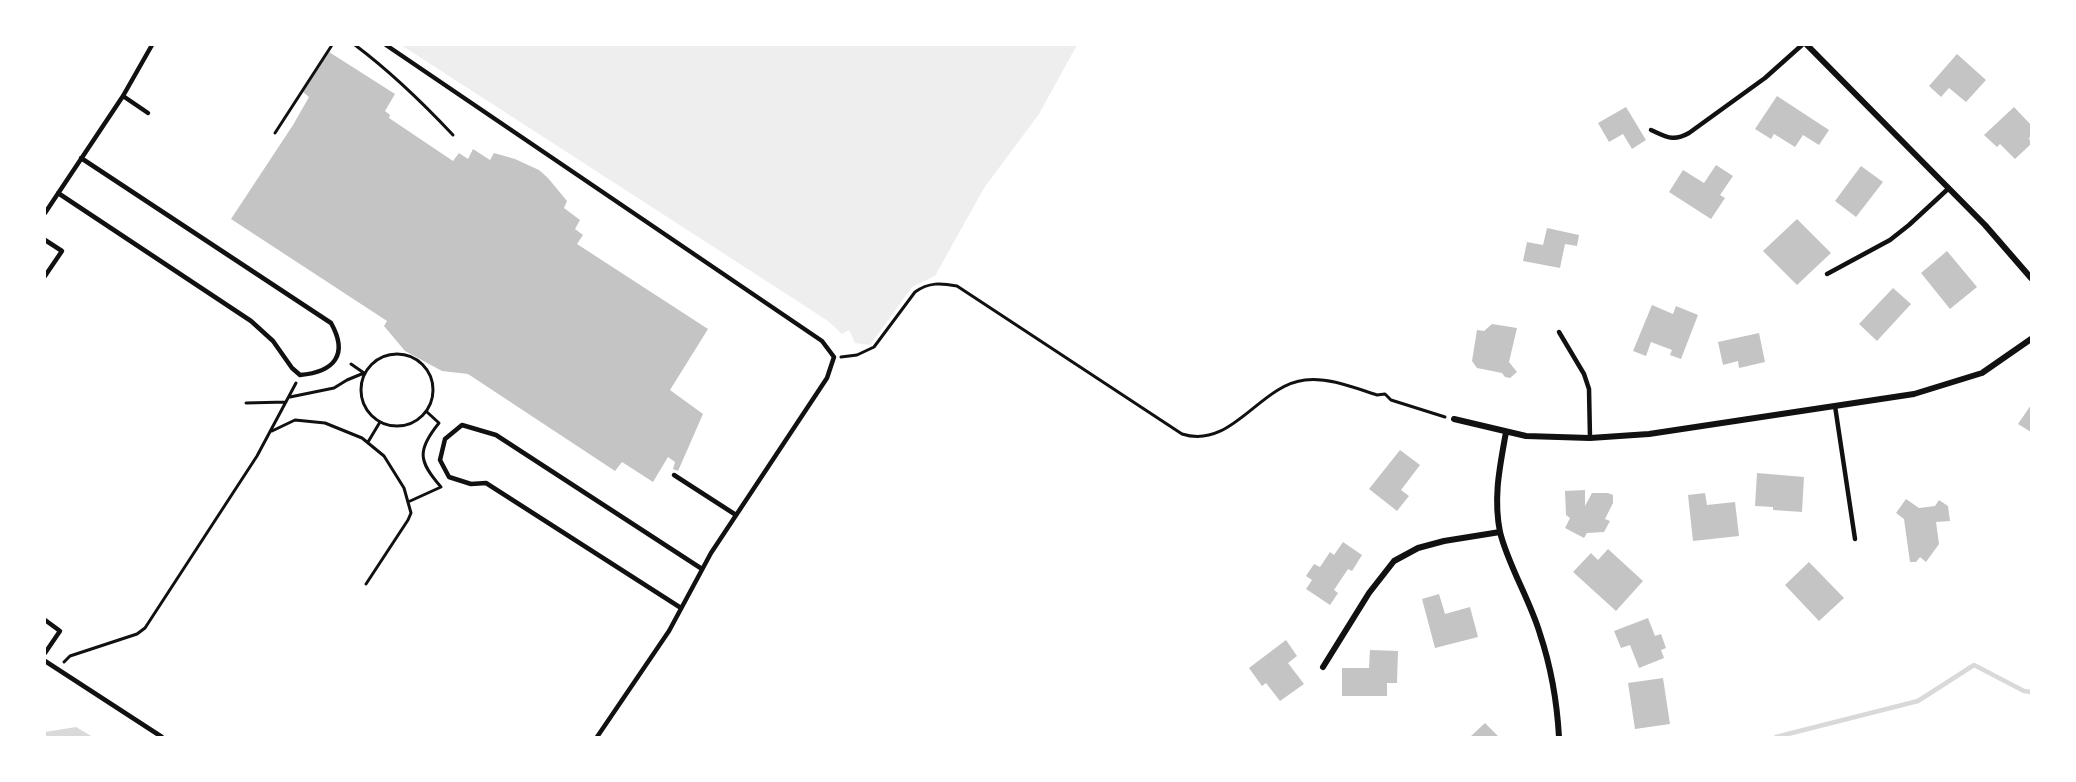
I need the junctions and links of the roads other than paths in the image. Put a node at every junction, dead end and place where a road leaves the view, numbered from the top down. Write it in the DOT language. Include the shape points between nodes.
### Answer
graph roads {
  1 [pos="152,45"];
  2 [pos="386,45"];
  3 [pos="1802,45"];
  4 [pos="1807,45"];
  5 [pos="123,96"];
  6 [pos="148,113"];
  7 [pos="1651,130"];
  8 [pos="81,158"];
  9 [pos="1949,188"];
  10 [pos="58,192"];
  11 [pos="45,213"];
  12 [pos="45,240"];
  13 [pos="1827,274"];
  14 [pos="45,276"];
  15 [pos="2031,278"];
  16 [pos="1559,333"];
  17 [pos="2031,339"];
  18 [pos="1835,406"];
  19 [pos="1454,419"];
  20 [pos="1506,432"];
  21 [pos="1590,438"];
  22 [pos="674,475"];
  23 [pos="736,515"];
  24 [pos="1500,532"];
  25 [pos="1855,538"];
  26 [pos="702,569"];
  27 [pos="681,608"];
  28 [pos="45,620"];
  29 [pos="45,653"];
  30 [pos="45,661"];
  31 [pos="1323,667"];
  32 [pos="162,737"];
  33 [pos="597,737"];
  34 [pos="1559,737"];
  1 -- 5 [label="lane"];
  2 -- 23 [label="lane" via="822,341 834,357 827,378"];
  3 -- 7 [label="lane" via="1765,78 1680,138"];
  4 -- 9 [label="street"];
  5 -- 6 [label="lane"];
  5 -- 8 [label="lane"];
  8 -- 10 [label="lane"];
  8 -- 10 [label="lane" via="331,323 338,336 339,354 329,368 300,375 251,321"];
  9 -- 13 [label="lane" via="1890,240"];
  9 -- 15 [label="street"];
  10 -- 11 [label="lane"];
  12 -- 14 [label="lane" via="62,251"];
  16 -- 21 [label="lane" via="1589,389"];
  17 -- 18 [label="street" via="1982,373 1914,394"];
  18 -- 21 [label="street" via="1649,434"];
  18 -- 25 [label="lane"];
  19 -- 20 [label="street"];
  20 -- 21 [label="street"];
  20 -- 24 [label="street" via="1497,482"];
  22 -- 23 [label="lane"];
  23 -- 26 [label="lane"];
  24 -- 31 [label="street" via="1418,548 1394,561"];
  24 -- 34 [label="street" via="1541,634 1557,701"];
  26 -- 27 [label="lane"];
  26 -- 27 [label="lane" via="496,435 462,425 445,439 440,460 449,477 471,484 486,483"];
  27 -- 33 [label="lane" via="669,632"];
  28 -- 29 [label="lane" via="60,631"];
  30 -- 32 [label="lane"];
}
